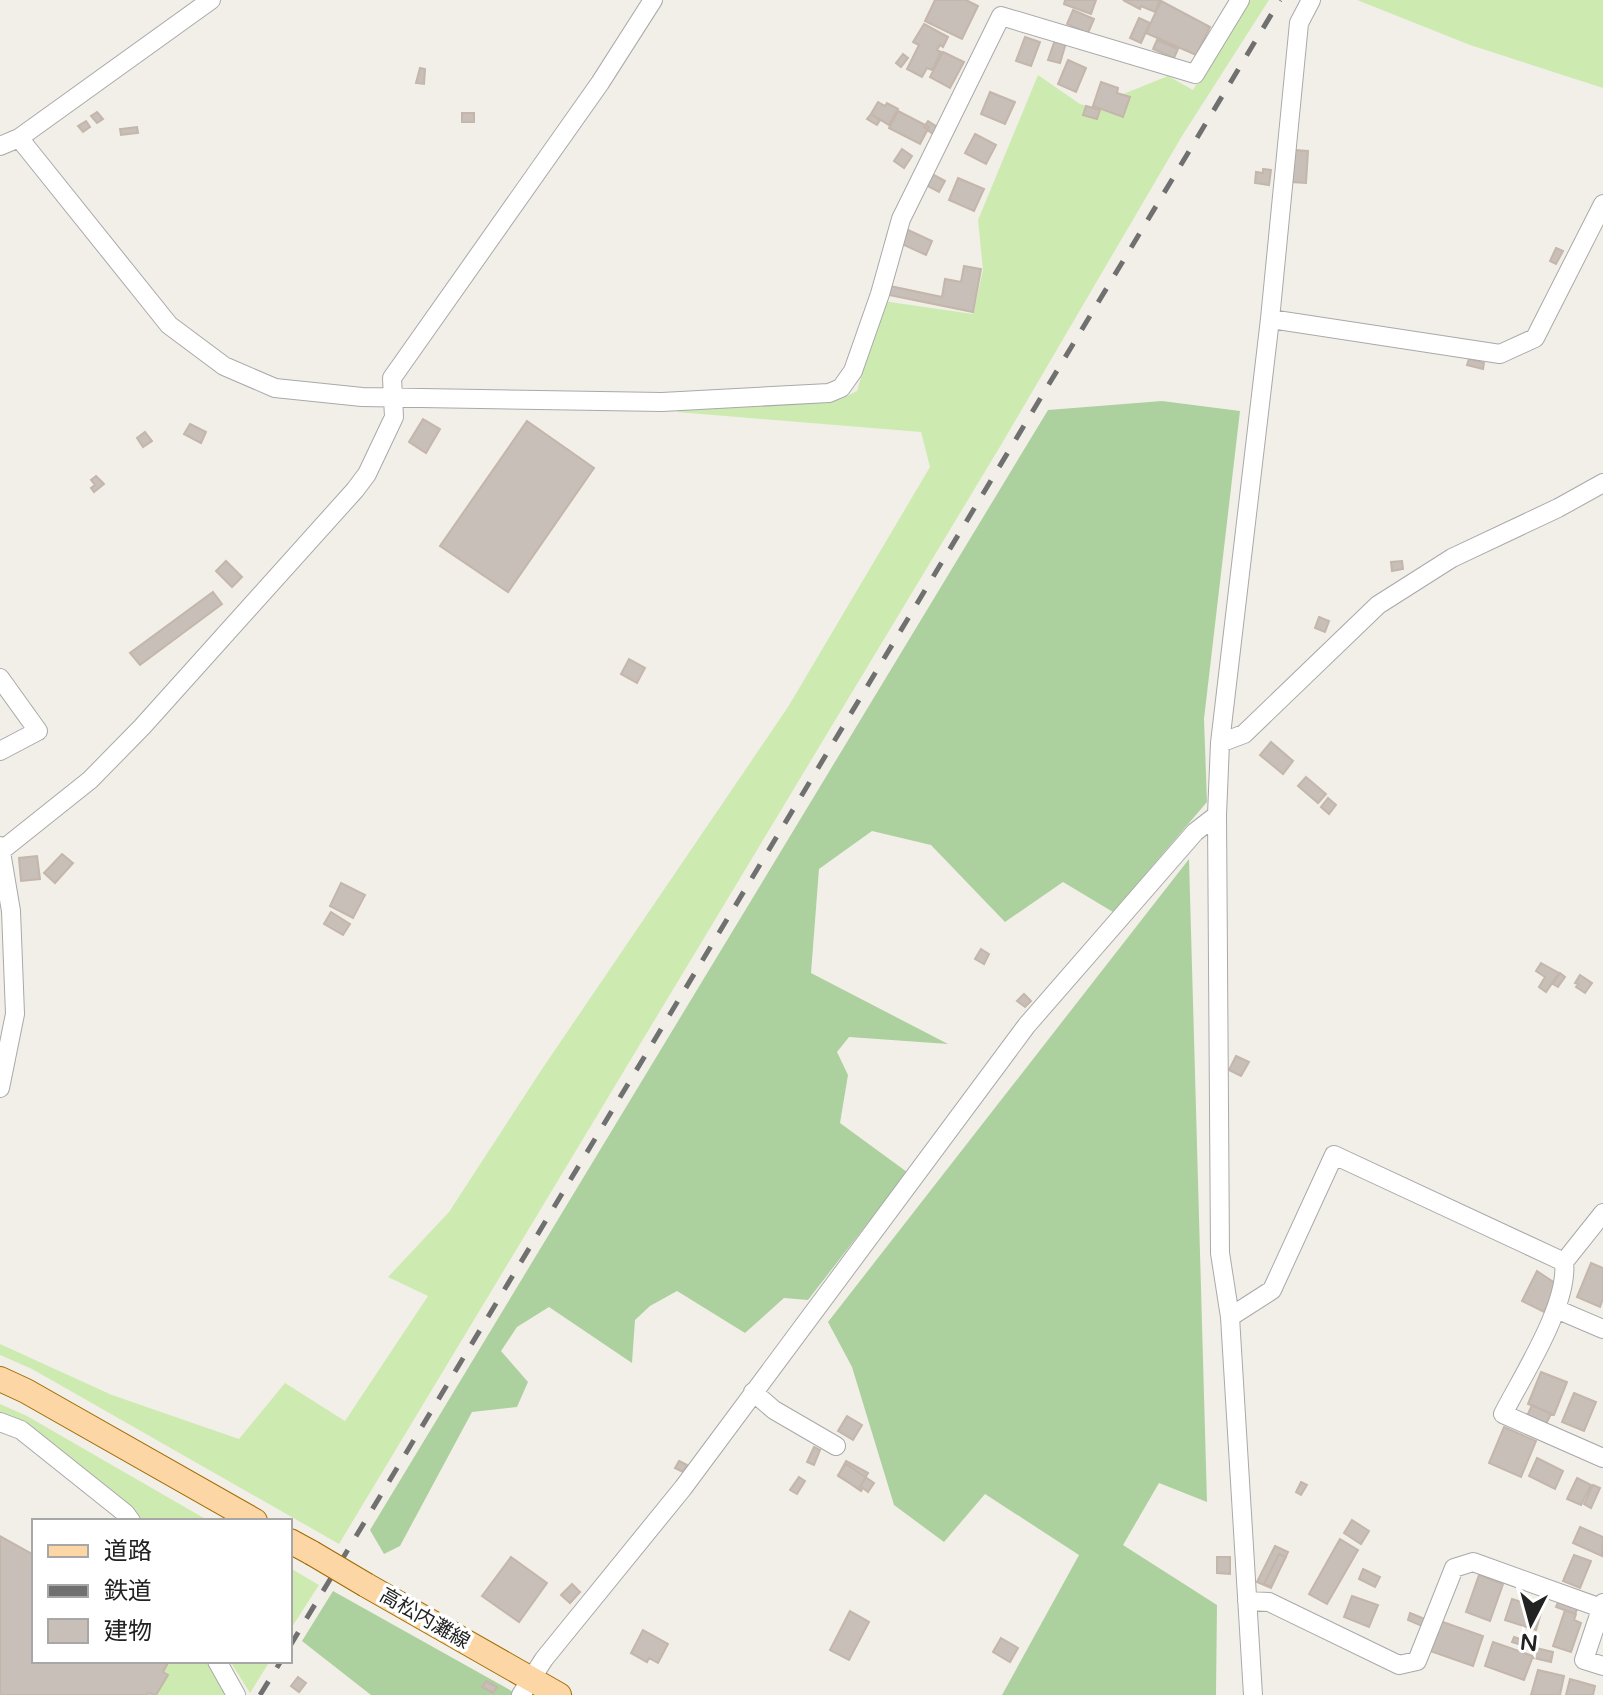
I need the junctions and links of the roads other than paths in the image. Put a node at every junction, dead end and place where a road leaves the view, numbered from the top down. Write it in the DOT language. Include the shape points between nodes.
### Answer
graph roads {
  1 [pos="211,0"];
  2 [pos="653,0"];
  3 [pos="1240,0"];
  4 [pos="1311,0"];
  5 [pos="19,138"];
  6 [pos="0,146"];
  7 [pos="1603,204"];
  8 [pos="1270,319"];
  9 [pos="395,397"];
  10 [pos="1603,483"];
  11 [pos="0,678"];
  12 [pos="1220,743"];
  13 [pos="0,751"];
  14 [pos="1217,815"];
  15 [pos="1,849"];
  16 [pos="4,1059"];
  17 [pos="0,1088"];
  18 [pos="1603,1213"];
  19 [pos="1564,1262"];
  20 [pos="1556,1309"];
  21 [pos="1230,1317"];
  22 [pos="1603,1329"];
  23 [pos="0,1379"];
  24 [pos="753,1392"];
  25 [pos="0,1422"];
  26 [pos="836,1446"];
  27 [pos="1603,1458"];
  28 [pos="130,1519"];
  29 [pos="251,1519"];
  30 [pos="292,1542"];
  31 [pos="1247,1601"];
  32 [pos="1602,1606"];
  33 [pos="218,1663"];
  34 [pos="1603,1666"];
  35 [pos="526,1687"];
  36 [pos="236,1695"];
  37 [pos="559,1695"];
  38 [pos="1253,1695"];
  1 -- 5 [label="street"];
  2 -- 9 [label="street" via="392,378"];
  3 -- 9 [label="street" via="1195,74 1001,16 901,219 853,371 841,388 829,393 662,402"];
  4 -- 8 [label="street" via="1299,23"];
  5 -- 6 [label="street"];
  5 -- 9 [label="street" via="169,325 224,366 275,388"];
  7 -- 8 [label="street" via="1535,338 1500,354"];
  8 -- 12 [label="street"];
  9 -- 15 [label="street" via="394,417 355,490 101,769"];
  10 -- 12 [label="street" via="1452,558 1378,605 1244,734"];
  11 -- 13 [label="street" via="38,731"];
  12 -- 14 [label="street"];
  14 -- 21 [label="street" via="1220,1253"];
  14 -- 24 [label="street" via="1195,832 1027,1025"];
  15 -- 16 [label="street" via="11,911 15,1014"];
  16 -- 17 [label="street"];
  18 -- 19 [label="street"];
  19 -- 20 [label="street"];
  19 -- 21 [label="street" via="1334,1155 1272,1290"];
  20 -- 22 [label="street"];
  20 -- 27 [label="street" via="1503,1414"];
  21 -- 31 [label="street"];
  23 -- 29 [label="main road"];
  24 -- 26 [label="street"];
  24 -- 35 [label="street"];
  25 -- 28 [label="street" via="21,1430"];
  30 -- 35 [label="main road, 高松内灘線, bridge"];
  31 -- 32 [label="street" via="1269,1602 1399,1665 1417,1661 1454,1568 1473,1562"];
  31 -- 38 [label="street"];
  32 -- 34 [label="street" via="1584,1660"];
  33 -- 36 [label="street"];
  35 -- 37 [label="main road, 高松内灘線"];
}
